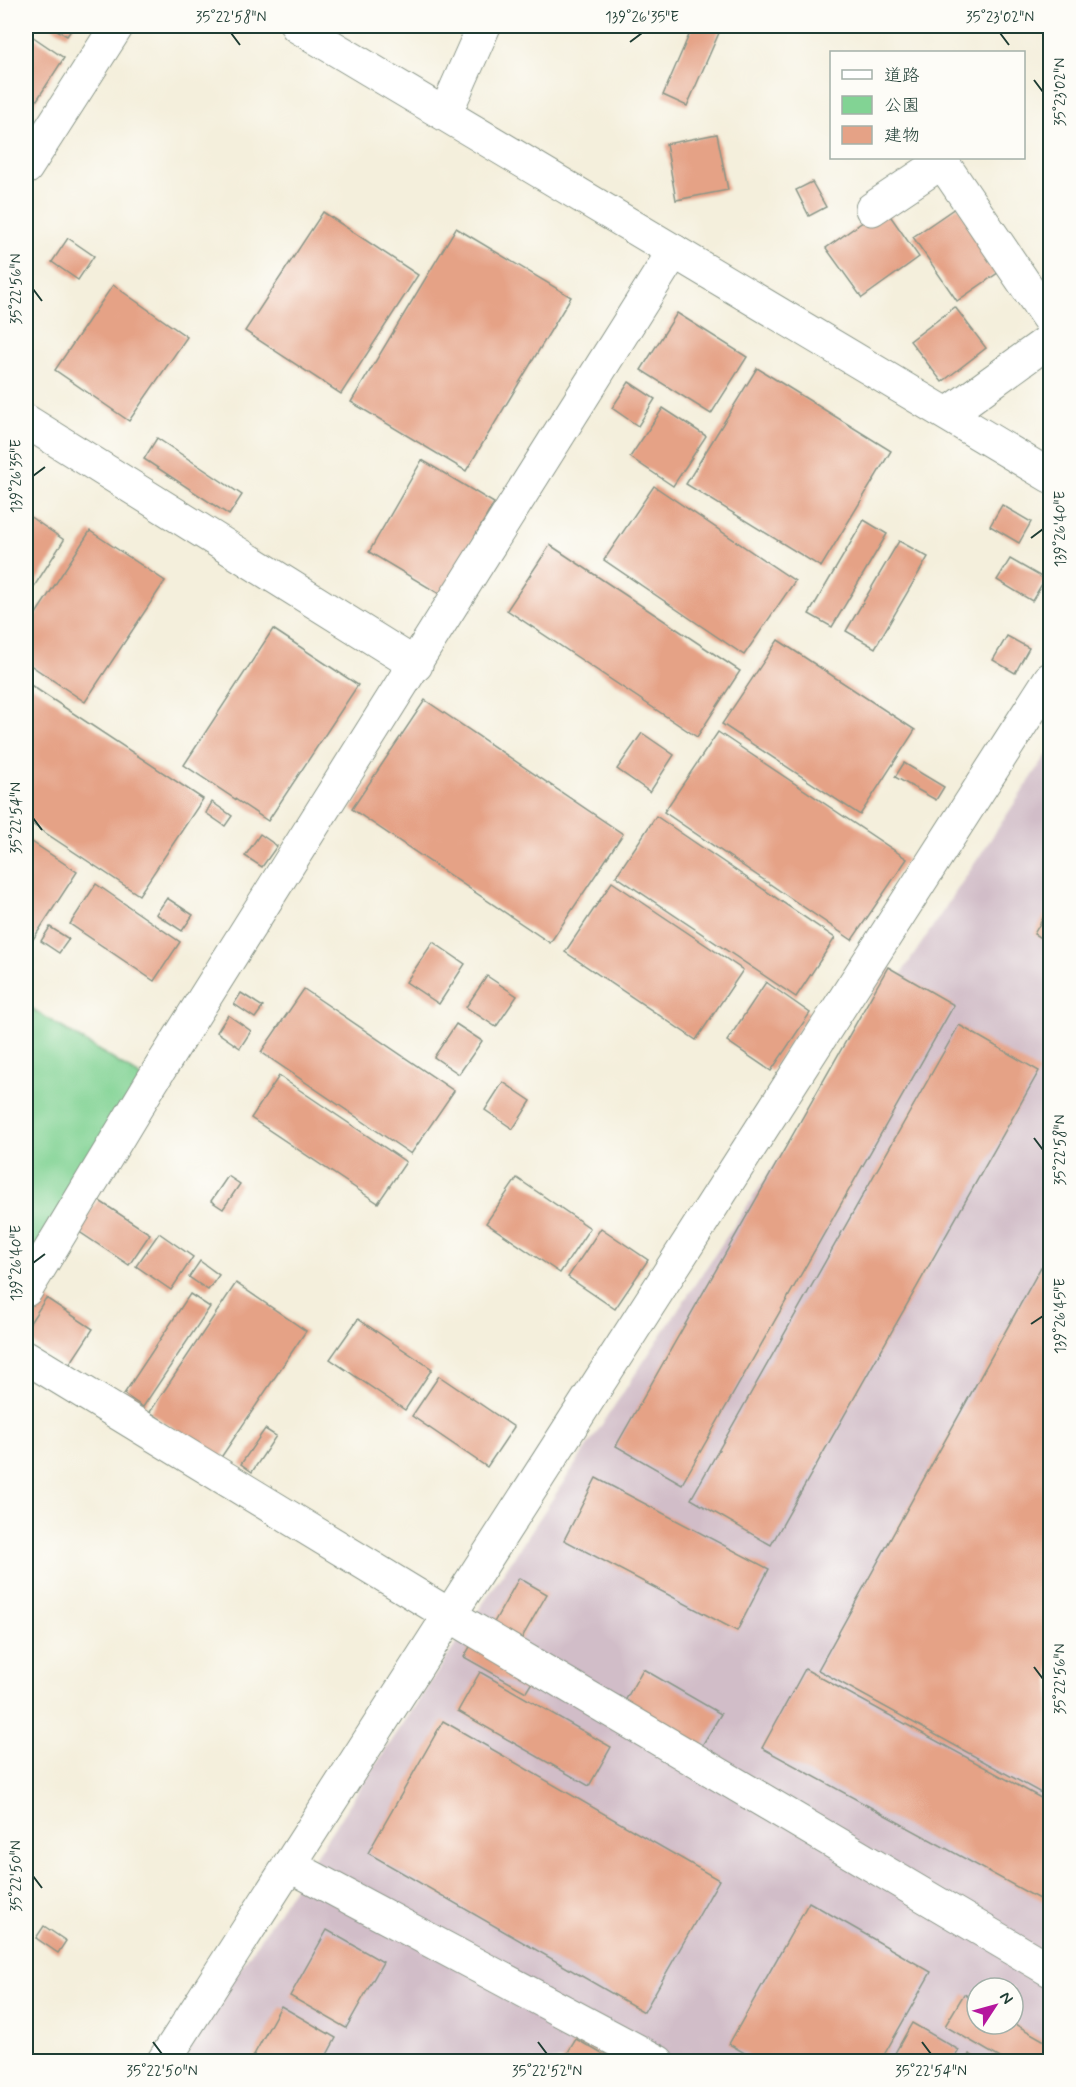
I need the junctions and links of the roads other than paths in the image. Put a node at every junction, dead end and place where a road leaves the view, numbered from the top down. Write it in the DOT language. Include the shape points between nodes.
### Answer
graph roads {
  1 [pos="117,26"];
  2 [pos="297,26"];
  3 [pos="484,26"];
  4 [pos="445,114"];
  5 [pos="26,168"];
  6 [pos="872,209"];
  7 [pos="674,251"];
  8 [pos="1050,321"];
  9 [pos="1050,340"];
  10 [pos="948,414"];
  11 [pos="26,421"];
  12 [pos="1050,476"];
  13 [pos="416,665"];
  14 [pos="1050,680"];
  15 [pos="26,1290"];
  16 [pos="26,1357"];
  17 [pos="451,1616"];
  18 [pos="289,1865"];
  19 [pos="1050,1970"];
  20 [pos="163,2061"];
  21 [pos="658,2061"];
  1 -- 5 [label="street"];
  2 -- 4 [label="street"];
  3 -- 4 [label="street"];
  4 -- 7 [label="street"];
  6 -- 8 [label="street" via="942,162"];
  7 -- 10 [label="street"];
  7 -- 13 [label="street"];
  9 -- 10 [label="street"];
  10 -- 12 [label="street"];
  11 -- 13 [label="street"];
  13 -- 15 [label="street"];
  14 -- 17 [label="street"];
  16 -- 17 [label="street"];
  17 -- 18 [label="street"];
  17 -- 19 [label="street"];
  18 -- 20 [label="street"];
  18 -- 21 [label="street"];
}
